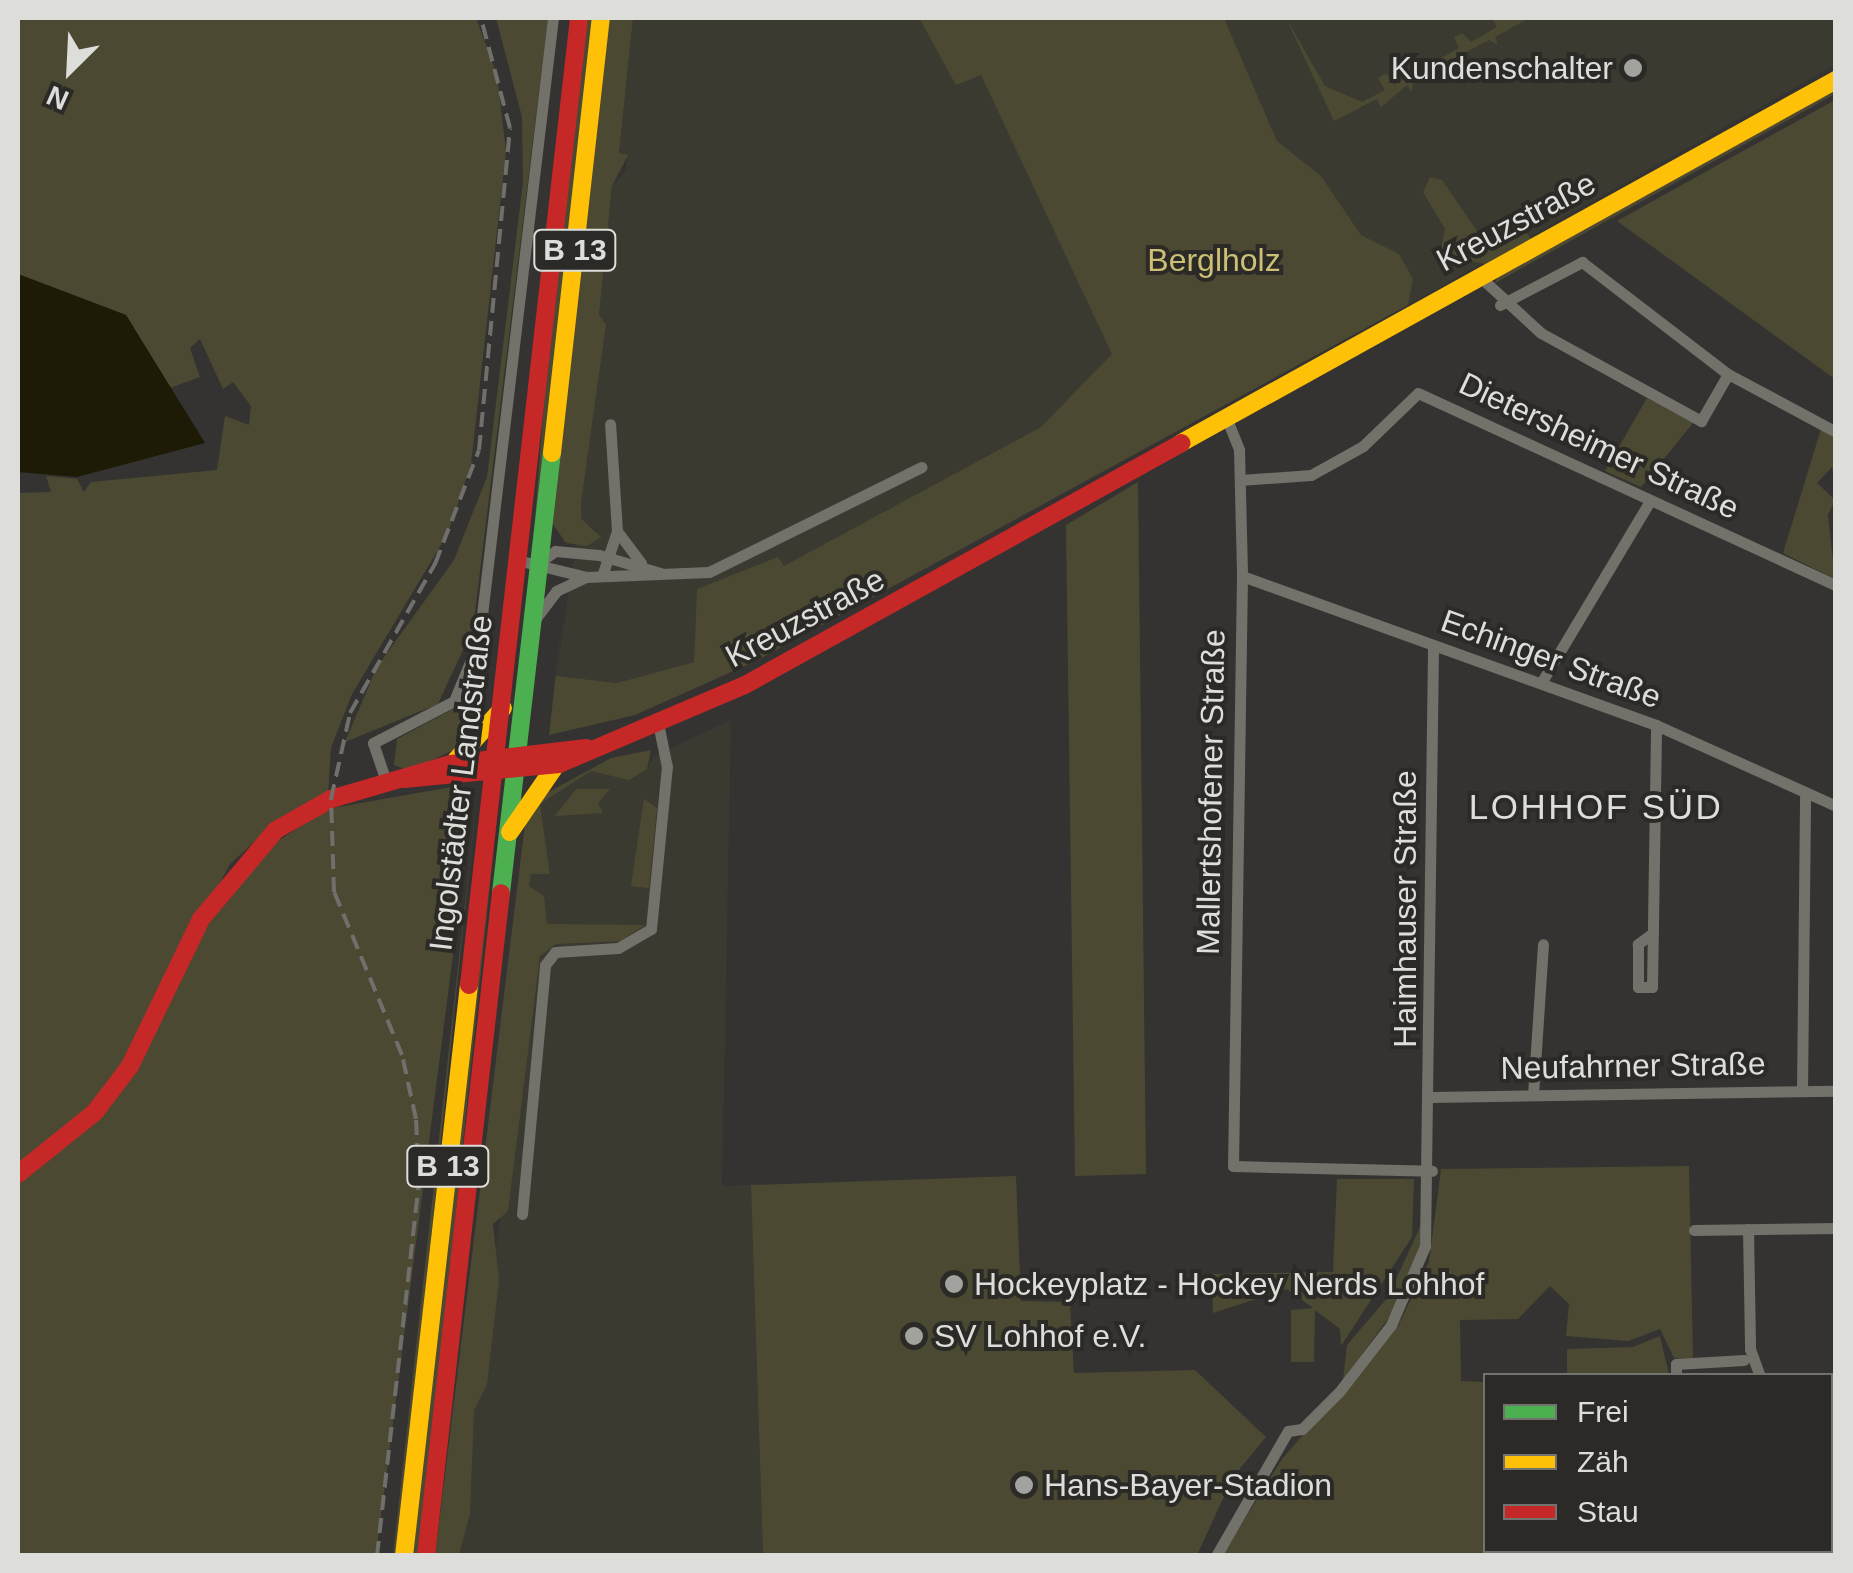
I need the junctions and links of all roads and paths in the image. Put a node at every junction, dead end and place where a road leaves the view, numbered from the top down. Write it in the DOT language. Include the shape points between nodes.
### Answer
graph roads {
  1 [pos="554,18"];
  2 [pos="578,18"];
  3 [pos="601,18"];
  4 [pos="1836,80"];
  5 [pos="1479,276"];
  6 [pos="1500,304"];
  7 [pos="1728,374"];
  8 [pos="1226,417"];
  9 [pos="610,424"];
  10 [pos="1836,432"];
  11 [pos="921,466"];
  12 [pos="1240,480"];
  13 [pos="1650,501"];
  14 [pos="617,531"];
  15 [pos="616,557"];
  16 [pos="517,560"];
  17 [pos="540,562"];
  18 [pos="641,563"];
  19 [pos="660,573"];
  20 [pos="602,576"];
  21 [pos="1242,576"];
  22 [pos="586,577"];
  23 [pos="635,577"];
  24 [pos="1836,585"];
  25 [pos="533,622"];
  26 [pos="1433,646"];
  27 [pos="1541,684"];
  28 [pos="503,708"];
  29 [pos="658,723"];
  30 [pos="1656,725"];
  31 [pos="586,748"];
  32 [pos="520,751"];
  33 [pos="496,756"];
  34 [pos="451,764"];
  35 [pos="559,764"];
  36 [pos="517,773"];
  37 [pos="492,776"];
  38 [pos="396,782"];
  39 [pos="1805,792"];
  40 [pos="1836,806"];
  41 [pos="510,832"];
  42 [pos="1653,933"];
  43 [pos="1543,944"];
  44 [pos="1802,1091"];
  45 [pos="1836,1091"];
  46 [pos="1533,1096"];
  47 [pos="1432,1097"];
  48 [pos="1432,1171"];
  49 [pos="18,1174"];
  50 [pos="522,1214"];
  51 [pos="1836,1228"];
  52 [pos="1748,1229"];
  53 [pos="1694,1230"];
  54 [pos="1747,1354"];
  55 [pos="1676,1373"];
  56 [pos="1741,1373"];
  57 [pos="1758,1373"];
  58 [pos="404,1556"];
  59 [pos="426,1556"];
  60 [pos="1216,1556"];
  1 -- 38 [label="street, Ingolstädter Landstraße" via="479,640 454,702 374,743"];
  2 -- 16 [label="main road, Ingolstädter Landstraße / B 13"];
  3 -- 17 [label="main road, Ingolstädter Landstraße / B 13"];
  4 -- 5 [label="main road, Kreuzstraße"];
  5 -- 6 [label="street"];
  5 -- 8 [label="main road, Kreuzstraße"];
  6 -- 7 [label="street" via="1582,262"];
  6 -- 7 [label="street" via="1701,421"];
  7 -- 10 [label="street"];
  8 -- 12 [label="street, Mallertshofener Straße"];
  8 -- 29 [label="main road, Kreuzstraße" via="744,685"];
  9 -- 14 [label="street"];
  11 -- 19 [label="street" via="748,559"];
  12 -- 13 [label="street, Dietersheimer Straße" via="1311,475 1364,446 1418,393"];
  12 -- 21 [label="street, Mallertshofener Straße"];
  13 -- 24 [label="street, Dietersheimer Straße"];
  13 -- 27 [label="street"];
  14 -- 15 [label="street"];
  14 -- 18 [label="street"];
  15 -- 17 [label="street" via="555,552"];
  15 -- 18 [label="street"];
  15 -- 20 [label="street"];
  16 -- 17 [label="street"];
  16 -- 28 [label="main road, Ingolstädter Landstraße / B 13"];
  17 -- 22 [label="street"];
  17 -- 25 [label="main road, Ingolstädter Landstraße / B 13"];
  18 -- 19 [label="street"];
  18 -- 23 [label="street"];
  19 -- 23 [label="street"];
  20 -- 22 [label="street"];
  20 -- 23 [label="street"];
  21 -- 26 [label="street, Echinger Straße"];
  21 -- 48 [label="street, Mallertshofener Straße" via="1236,1170"];
  22 -- 25 [label="street" via="556,591"];
  25 -- 32 [label="main road, Ingolstädter Landstraße / B 13"];
  26 -- 27 [label="street, Echinger Straße"];
  26 -- 47 [label="street, Haimhauser Straße"];
  27 -- 30 [label="street, Echinger Straße"];
  28 -- 33 [label="main road, Ingolstädter Landstraße / B 13"];
  28 -- 34 [label="main road"];
  29 -- 31 [label="main road, Kreuzstraße"];
  29 -- 50 [label="street" via="667,767 651,928 618,948 556,952 545,965"];
  30 -- 39 [label="street, Echinger Straße"];
  30 -- 42 [label="street"];
  31 -- 32 [label="main road, Kreuzstraße"];
  31 -- 35 [label="main road, Kreuzstraße"];
  32 -- 33 [label="main road, Kreuzstraße"];
  32 -- 36 [label="main road, Ingolstädter Landstraße / B 13"];
  33 -- 34 [label="main road, Kreuzstraße"];
  33 -- 37 [label="main road, Ingolstädter Landstraße / B 13"];
  34 -- 38 [label="main road, Kreuzstraße"];
  35 -- 36 [label="main road, Kreuzstraße"];
  35 -- 41 [label="main road, Kreuzstraße"];
  36 -- 37 [label="main road, Kreuzstraße"];
  36 -- 41 [label="main road, Ingolstädter Landstraße / B 13"];
  37 -- 38 [label="main road, Kreuzstraße"];
  37 -- 58 [label="main road, Ingolstädter Landstraße / B 13"];
  38 -- 49 [label="main road" via="330,799 276,830 236,868 194,932 130,1066 95,1112"];
  39 -- 40 [label="street, Echinger Straße"];
  39 -- 44 [label="street"];
  41 -- 59 [label="main road, Ingolstädter Landstraße / B 13"];
  43 -- 46 [label="street"];
  44 -- 45 [label="street, Neufahrner Straße"];
  44 -- 46 [label="street, Neufahrner Straße"];
  46 -- 47 [label="street, Neufahrner Straße"];
  47 -- 48 [label="street, Haimhauser Straße"];
  48 -- 60 [label="street, Haimhauser Straße" via="1425,1246 1403,1306 1338,1392 1302,1428 1288,1431"];
  51 -- 52 [label="street"];
  52 -- 53 [label="street"];
  52 -- 54 [label="street"];
  54 -- 55 [label="street" via="1676,1364"];
  54 -- 56 [label="street"];
  54 -- 57 [label="street"];
}
